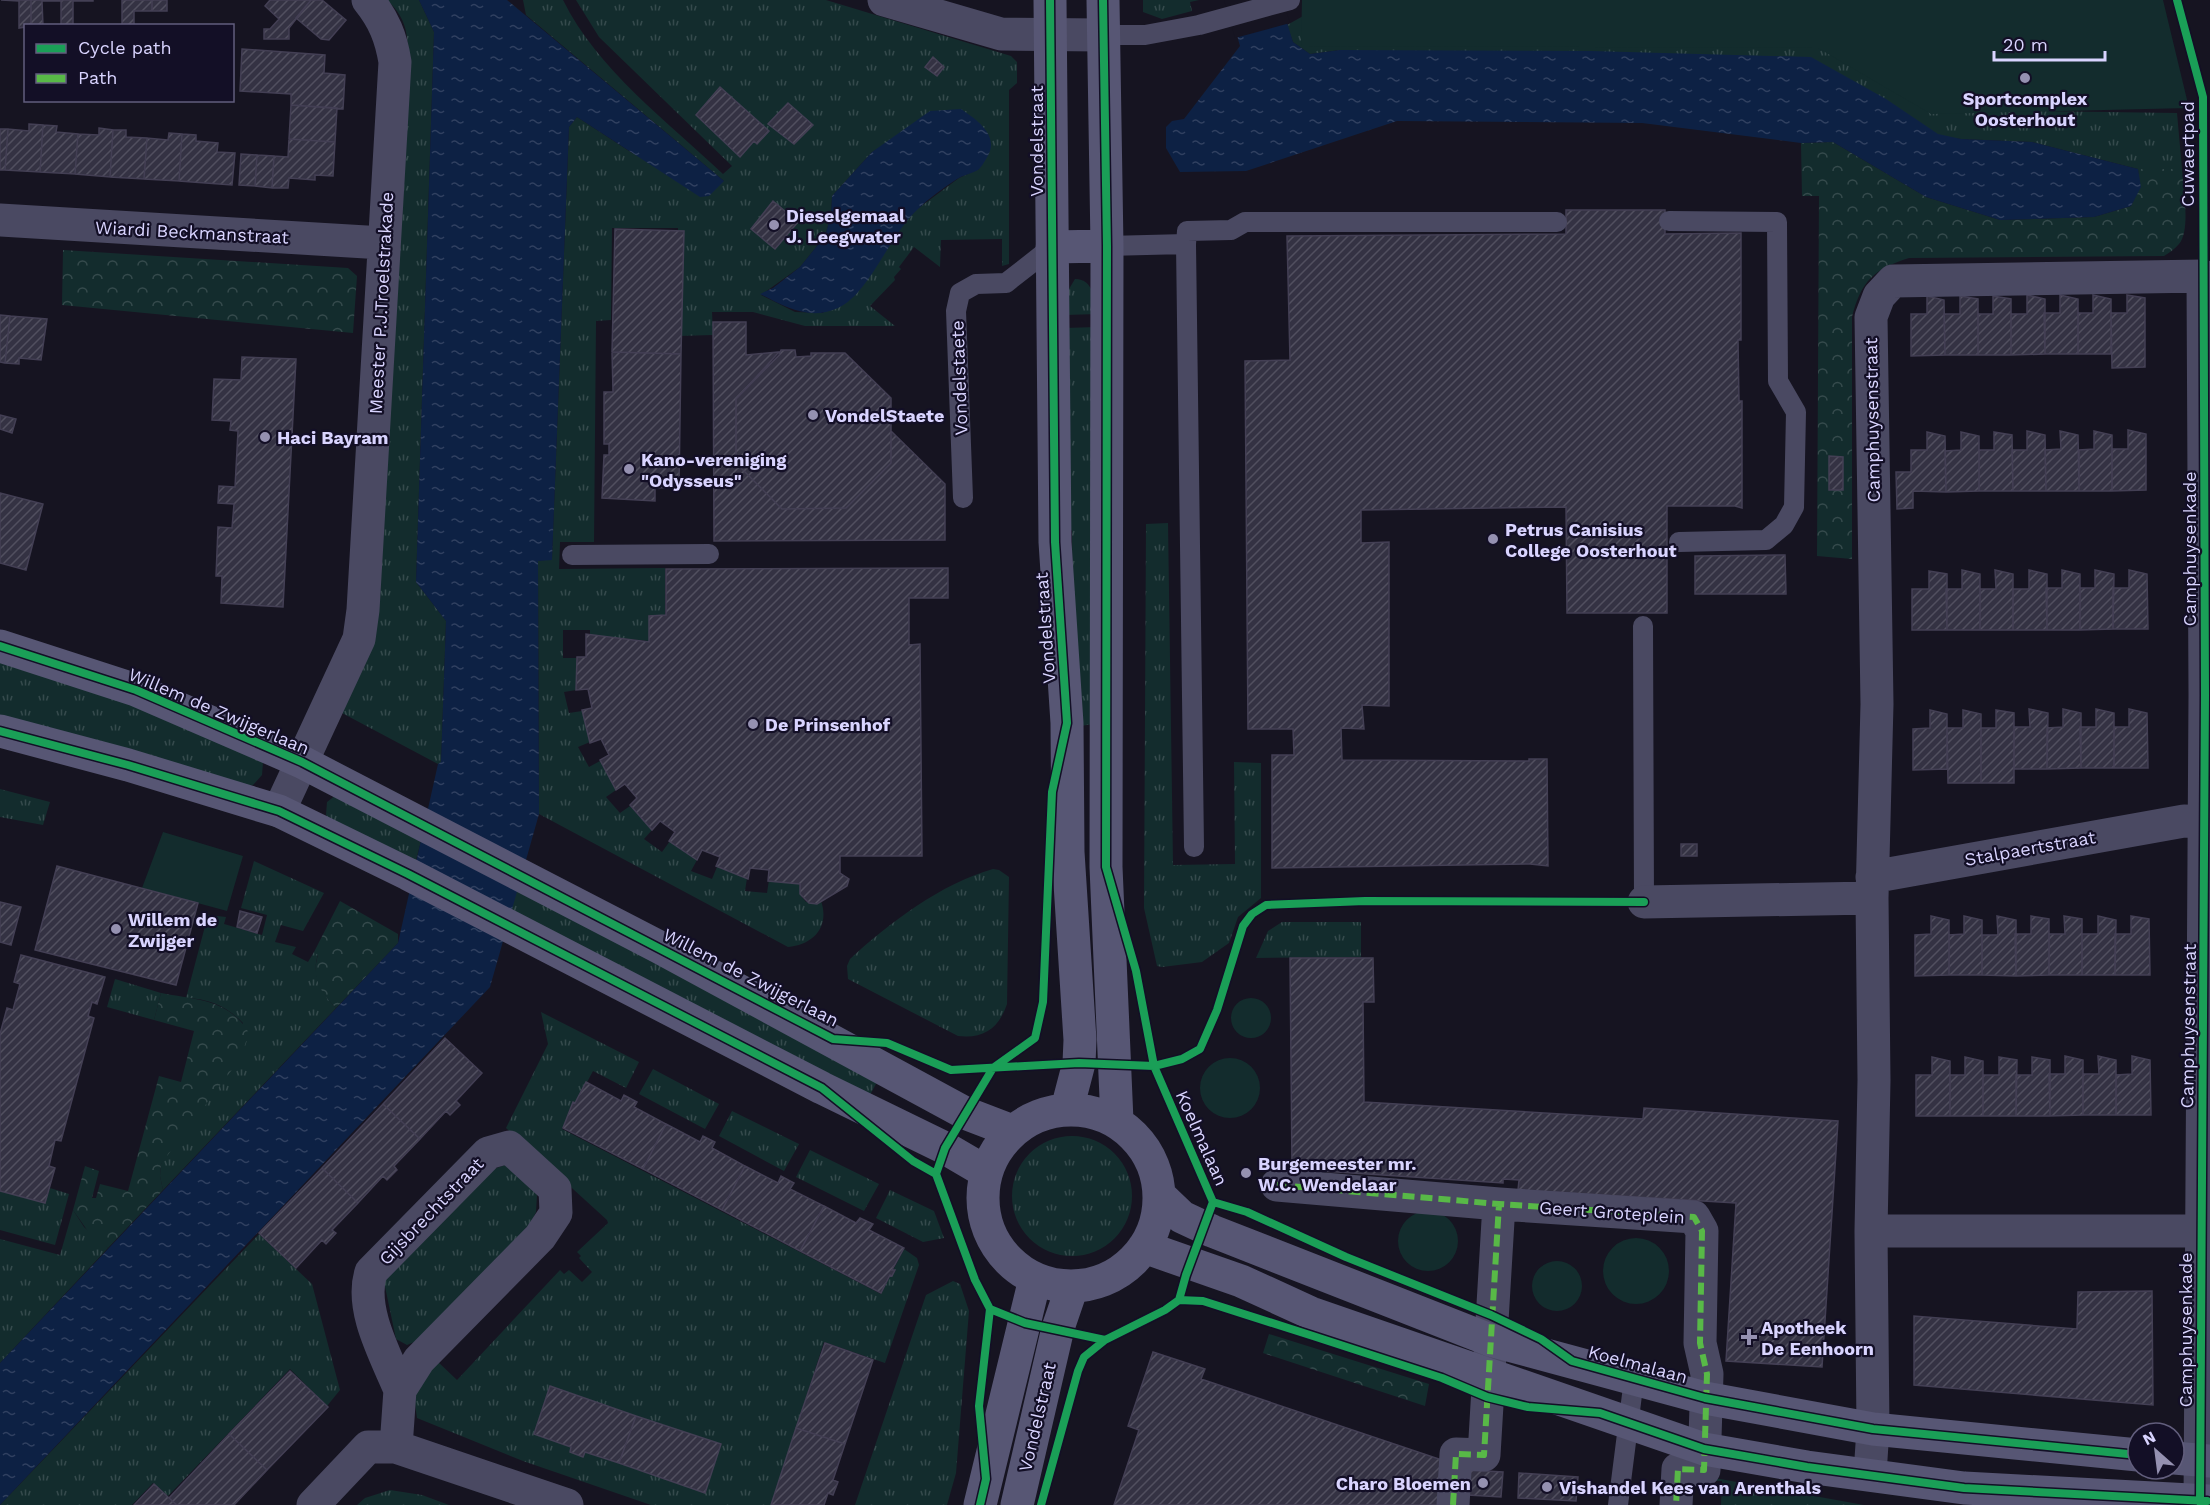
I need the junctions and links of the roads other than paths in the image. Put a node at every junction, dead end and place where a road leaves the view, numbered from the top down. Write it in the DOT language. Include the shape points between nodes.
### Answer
graph roads {
  1 [pos="368,0"];
  2 [pos="884,0"];
  3 [pos="1050,0"];
  4 [pos="1103,0"];
  5 [pos="1290,0"];
  6 [pos="1051,34"];
  7 [pos="1103,34"];
  8 [pos="0,220"];
  9 [pos="1669,221"];
  10 [pos="1557,222"];
  11 [pos="383,243"];
  12 [pos="1186,244"];
  13 [pos="1107,246"];
  14 [pos="1052,247"];
  15 [pos="2203,276"];
  16 [pos="963,498"];
  17 [pos="1679,542"];
  18 [pos="709,554"];
  19 [pos="572,555"];
  20 [pos="1643,626"];
  21 [pos="0,646"];
  22 [pos="0,731"];
  23 [pos="302,762"];
  24 [pos="279,811"];
  25 [pos="2206,821"];
  26 [pos="1194,847"];
  27 [pos="1872,888"];
  28 [pos="1644,902"];
  29 [pos="1067,1109"];
  30 [pos="1117,1121"];
  31 [pos="1012,1131"];
  32 [pos="986,1172"];
  33 [pos="1276,1185"];
  34 [pos="1159,1195"];
  35 [pos="1499,1204"];
  36 [pos="1871,1231"];
  37 [pos="2200,1231"];
  38 [pos="1144,1247"];
  39 [pos="1035,1279"];
  40 [pos="1072,1287"];
  41 [pos="1490,1340"];
  42 [pos="1490,1376"];
  43 [pos="1634,1379"];
  44 [pos="400,1390"];
  45 [pos="1705,1398"];
  46 [pos="1629,1424"];
  47 [pos="1873,1429"];
  48 [pos="396,1447"];
  49 [pos="1704,1449"];
  50 [pos="2126,1454"];
  51 [pos="2194,1460"];
  52 [pos="1869,1474"];
  53 [pos="508,1496"];
  54 [pos="2205,1502"];
  55 [pos="313,1505"];
  56 [pos="567,1505"];
  57 [pos="980,1505"];
  58 [pos="1017,1505"];
  59 [pos="1453,1505"];
  60 [pos="1618,1505"];
  61 [pos="1676,1505"];
  1 -- 11 [label="street, Meester P.J.Troelstrakade" via="391,36 395,62"];
  2 -- 6 [label="street" via="1001,34"];
  3 -- 6 [label="street, Vondelstraat"];
  4 -- 7 [label="street"];
  5 -- 7 [label="lane" via="1199,25 1145,34"];
  6 -- 7 [label="street"];
  6 -- 14 [label="street, Vondelstraat"];
  7 -- 13 [label="street"];
  8 -- 11 [label="street, Wiardi Beckmanstraat"];
  9 -- 17 [label="lane" via="1777,222 1778,381 1796,412 1794,507 1784,525 1766,540"];
  10 -- 12 [label="lane" via="1245,222 1231,230 1187,231"];
  11 -- 23 [label="street, Meester P.J.Troelstrakade" via="366,576 359,639"];
  12 -- 13 [label="lane"];
  12 -- 26 [label="lane"];
  13 -- 14 [label="street"];
  13 -- 30 [label="street" via="1106,834"];
  14 -- 16 [label="lane, Vondelstaete" via="1006,283 976,284 960,293 956,311"];
  14 -- 29 [label="street, Vondelstraat" via="1055,542 1080,1040 1079,1064"];
  15 -- 25 [label="street, Camphuysenkade"];
  15 -- 27 [label="street, Camphuysenstraat" via="1893,281 1879,296 1870,317 1877,704"];
  18 -- 19 [label="lane"];
  20 -- 28 [label="lane"];
  21 -- 23 [label="street, Willem de Zwijgerlaan" via="136,690"];
  22 -- 24 [label="street"];
  23 -- 24 [label="street, Meester P.J.Troelstrakade"];
  23 -- 31 [label="street, Willem de Zwijgerlaan" via="832,1039 965,1113"];
  24 -- 32 [label="street"];
  25 -- 27 [label="street, Stalpaertstraat" via="2184,821"];
  25 -- 37 [label="street, Camphuysenstraat"];
  27 -- 28 [label="street"];
  27 -- 36 [label="street, Camphuysenstraat"];
  29 -- 30 [label="street" via="1091,1111"];
  29 -- 31 [label="street" via="1028,1120"];
  30 -- 34 [label="street" via="1148,1155"];
  31 -- 32 [label="street" via="996,1150"];
  32 -- 39 [label="street" via="982,1197 985,1223 996,1246 1014,1266"];
  33 -- 35 [label="street, Geert Groteplein"];
  34 -- 38 [label="street" via="1155,1225"];
  34 -- 41 [label="street, Koelmalaan" via="1182,1217 1212,1231"];
  35 -- 41 [label="street"];
  35 -- 45 [label="street, Geert Groteplein" via="1694,1217 1702,1231 1700,1343 1707,1374"];
  36 -- 37 [label="street"];
  36 -- 47 [label="street, Camphuysenstraat"];
  37 -- 51 [label="street, Camphuysenkade"];
  38 -- 40 [label="street" via="1112,1276"];
  38 -- 42 [label="street" via="1241,1281 1311,1313"];
  39 -- 40 [label="street"];
  39 -- 57 [label="street, Vondelstraat"];
  40 -- 58 [label="street, Vondelstraat" via="1058,1328"];
  41 -- 42 [label="street"];
  41 -- 43 [label="street, Koelmalaan"];
  42 -- 46 [label="street"];
  42 -- 59 [label="street" via="1484,1455 1455,1454"];
  43 -- 45 [label="street, Koelmalaan"];
  43 -- 46 [label="lane"];
  44 -- 44 [label="street, Gijsbrechtstraat" via="419,1360 540,1237 556,1213 555,1189 509,1147 488,1153 371,1272 366,1288 379,1339"];
  44 -- 48 [label="street, Gijsbrechtstraat"];
  45 -- 47 [label="street, Koelmalaan"];
  45 -- 49 [label="street, Geert Groteplein"];
  46 -- 49 [label="street"];
  46 -- 60 [label="lane"];
  47 -- 50 [label="street, Koelmalaan"];
  47 -- 52 [label="street, Camphuysenstraat"];
  48 -- 53 [label="street"];
  48 -- 55 [label="street" via="368,1447"];
  49 -- 52 [label="street"];
  49 -- 61 [label="street, Geert Groteplein" via="1704,1470 1678,1469"];
  51 -- 54 [label="street, Camphuysenkade"];
  52 -- 54 [label="street" via="1964,1488"];
  53 -- 56 [label="street"];
}
